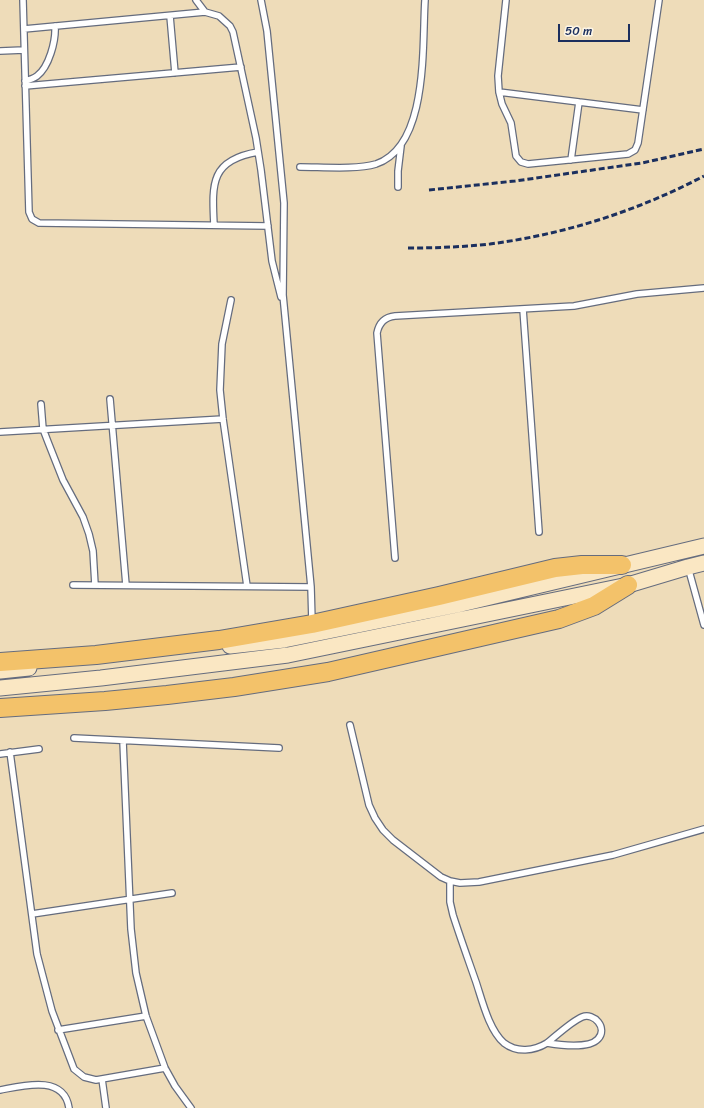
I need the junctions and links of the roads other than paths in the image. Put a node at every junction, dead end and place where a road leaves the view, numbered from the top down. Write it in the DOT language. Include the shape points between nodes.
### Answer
graph roads {
  1 [pos="23,0"];
  2 [pos="196,0"];
  3 [pos="425,0"];
  4 [pos="506,0"];
  5 [pos="659,0"];
  6 [pos="260,1"];
  7 [pos="205,12"];
  8 [pos="170,16"];
  9 [pos="55,26"];
  10 [pos="24,29"];
  11 [pos="24,50"];
  12 [pos="0,51"];
  13 [pos="241,67"];
  14 [pos="175,73"];
  15 [pos="25,83"];
  16 [pos="499,92"];
  17 [pos="579,102"];
  18 [pos="643,110"];
  19 [pos="401,146"];
  20 [pos="258,152"];
  21 [pos="571,160"];
  22 [pos="300,167"];
  23 [pos="398,188"];
  24 [pos="214,225"];
  25 [pos="268,226"];
  26 [pos="704,288"];
  27 [pos="231,300"];
  28 [pos="284,306"];
  29 [pos="524,309"];
  30 [pos="110,399"];
  31 [pos="41,404"];
  32 [pos="223,419"];
  33 [pos="113,425"];
  34 [pos="43,429"];
  35 [pos="0,432"];
  36 [pos="539,532"];
  37 [pos="704,546"];
  38 [pos="395,558"];
  39 [pos="704,563"];
  40 [pos="622,565"];
  41 [pos="688,567"];
  42 [pos="73,585"];
  43 [pos="94,585"];
  44 [pos="126,585"];
  45 [pos="628,585"];
  46 [pos="248,586"];
  47 [pos="311,587"];
  48 [pos="312,624"];
  49 [pos="704,625"];
  50 [pos="0,662"];
  51 [pos="0,671"];
  52 [pos="0,688"];
  53 [pos="1,708"];
  54 [pos="350,725"];
  55 [pos="74,738"];
  56 [pos="123,741"];
  57 [pos="279,748"];
  58 [pos="39,749"];
  59 [pos="10,752"];
  60 [pos="0,754"];
  61 [pos="704,829"];
  62 [pos="450,881"];
  63 [pos="172,893"];
  64 [pos="131,900"];
  65 [pos="32,914"];
  66 [pos="146,1016"];
  67 [pos="58,1030"];
  68 [pos="547,1043"];
  69 [pos="165,1068"];
  70 [pos="102,1079"];
  71 [pos="0,1090"];
  72 [pos="69,1108"];
  73 [pos="106,1108"];
  74 [pos="191,1108"];
  1 -- 10 [label="lane"];
  2 -- 7 [label="lane"];
  3 -- 19 [label="lane" via="420,88 411,125"];
  4 -- 16 [label="lane" via="498,76"];
  5 -- 18 [label="lane"];
  6 -- 28 [label="lane" via="267,31 284,203"];
  7 -- 8 [label="lane"];
  7 -- 13 [label="lane" via="219,16 230,26"];
  8 -- 9 [label="lane"];
  8 -- 14 [label="lane"];
  9 -- 10 [label="lane"];
  9 -- 15 [label="lane" via="54,44 43,70"];
  10 -- 11 [label="lane"];
  11 -- 12 [label="lane"];
  11 -- 15 [label="lane"];
  13 -- 14 [label="lane"];
  13 -- 20 [label="lane"];
  14 -- 15 [label="lane"];
  15 -- 24 [label="lane" via="29,212 35,222"];
  16 -- 17 [label="lane"];
  16 -- 21 [label="lane" via="511,123 515,152 521,162 528,164"];
  17 -- 18 [label="lane"];
  17 -- 21 [label="lane"];
  18 -- 21 [label="lane" via="637,147 632,153"];
  19 -- 22 [label="lane" via="386,159 368,166"];
  19 -- 23 [label="lane"];
  20 -- 24 [label="lane" via="234,159 217,176 213,192"];
  20 -- 25 [label="lane"];
  24 -- 25 [label="lane"];
  25 -- 28 [label="lane" via="274,272"];
  26 -- 29 [label="lane" via="637,294 574,306"];
  27 -- 32 [label="lane" via="220,359"];
  28 -- 47 [label="lane"];
  29 -- 36 [label="lane"];
  29 -- 38 [label="lane" via="395,316 385,319 378,328"];
  30 -- 33 [label="lane"];
  31 -- 34 [label="lane"];
  32 -- 33 [label="lane"];
  32 -- 46 [label="lane"];
  33 -- 34 [label="lane"];
  33 -- 44 [label="lane"];
  34 -- 35 [label="lane"];
  34 -- 43 [label="lane" via="63,480 86,525 92,551"];
  37 -- 40 [label="main road"];
  39 -- 41 [label="main road"];
  40 -- 48 [label="highway" via="555,568"];
  40 -- 51 [label="main road" via="457,605 284,640"];
  41 -- 45 [label="main road"];
  41 -- 49 [label="lane"];
  42 -- 43 [label="lane"];
  43 -- 44 [label="lane"];
  44 -- 46 [label="lane"];
  45 -- 52 [label="main road" via="288,655"];
  45 -- 53 [label="highway" via="606,600 571,615 328,672 234,687 105,702"];
  46 -- 47 [label="lane"];
  47 -- 48 [label="lane"];
  48 -- 50 [label="highway" via="219,640 104,654"];
  54 -- 62 [label="lane" via="369,805 379,824 393,840"];
  55 -- 56 [label="lane"];
  56 -- 57 [label="lane"];
  56 -- 64 [label="lane"];
  58 -- 59 [label="lane"];
  59 -- 60 [label="lane"];
  59 -- 65 [label="lane"];
  61 -- 62 [label="lane" via="588,860 479,882"];
  62 -- 68 [label="lane" via="453,915 495,1031 510,1047 518,1049 533,1049"];
  63 -- 64 [label="lane"];
  64 -- 65 [label="lane"];
  64 -- 66 [label="lane" via="134,958"];
  65 -- 67 [label="lane" via="42,973"];
  66 -- 67 [label="lane"];
  66 -- 69 [label="lane"];
  67 -- 70 [label="lane" via="78,1074 89,1079"];
  68 -- 68 [label="lane" via="571,1045 595,1041 601,1034 600,1025 591,1016 582,1017"];
  69 -- 70 [label="lane"];
  69 -- 74 [label="lane"];
  70 -- 73 [label="lane"];
  71 -- 72 [label="lane" via="39,1084 49,1085 64,1096"];
}
